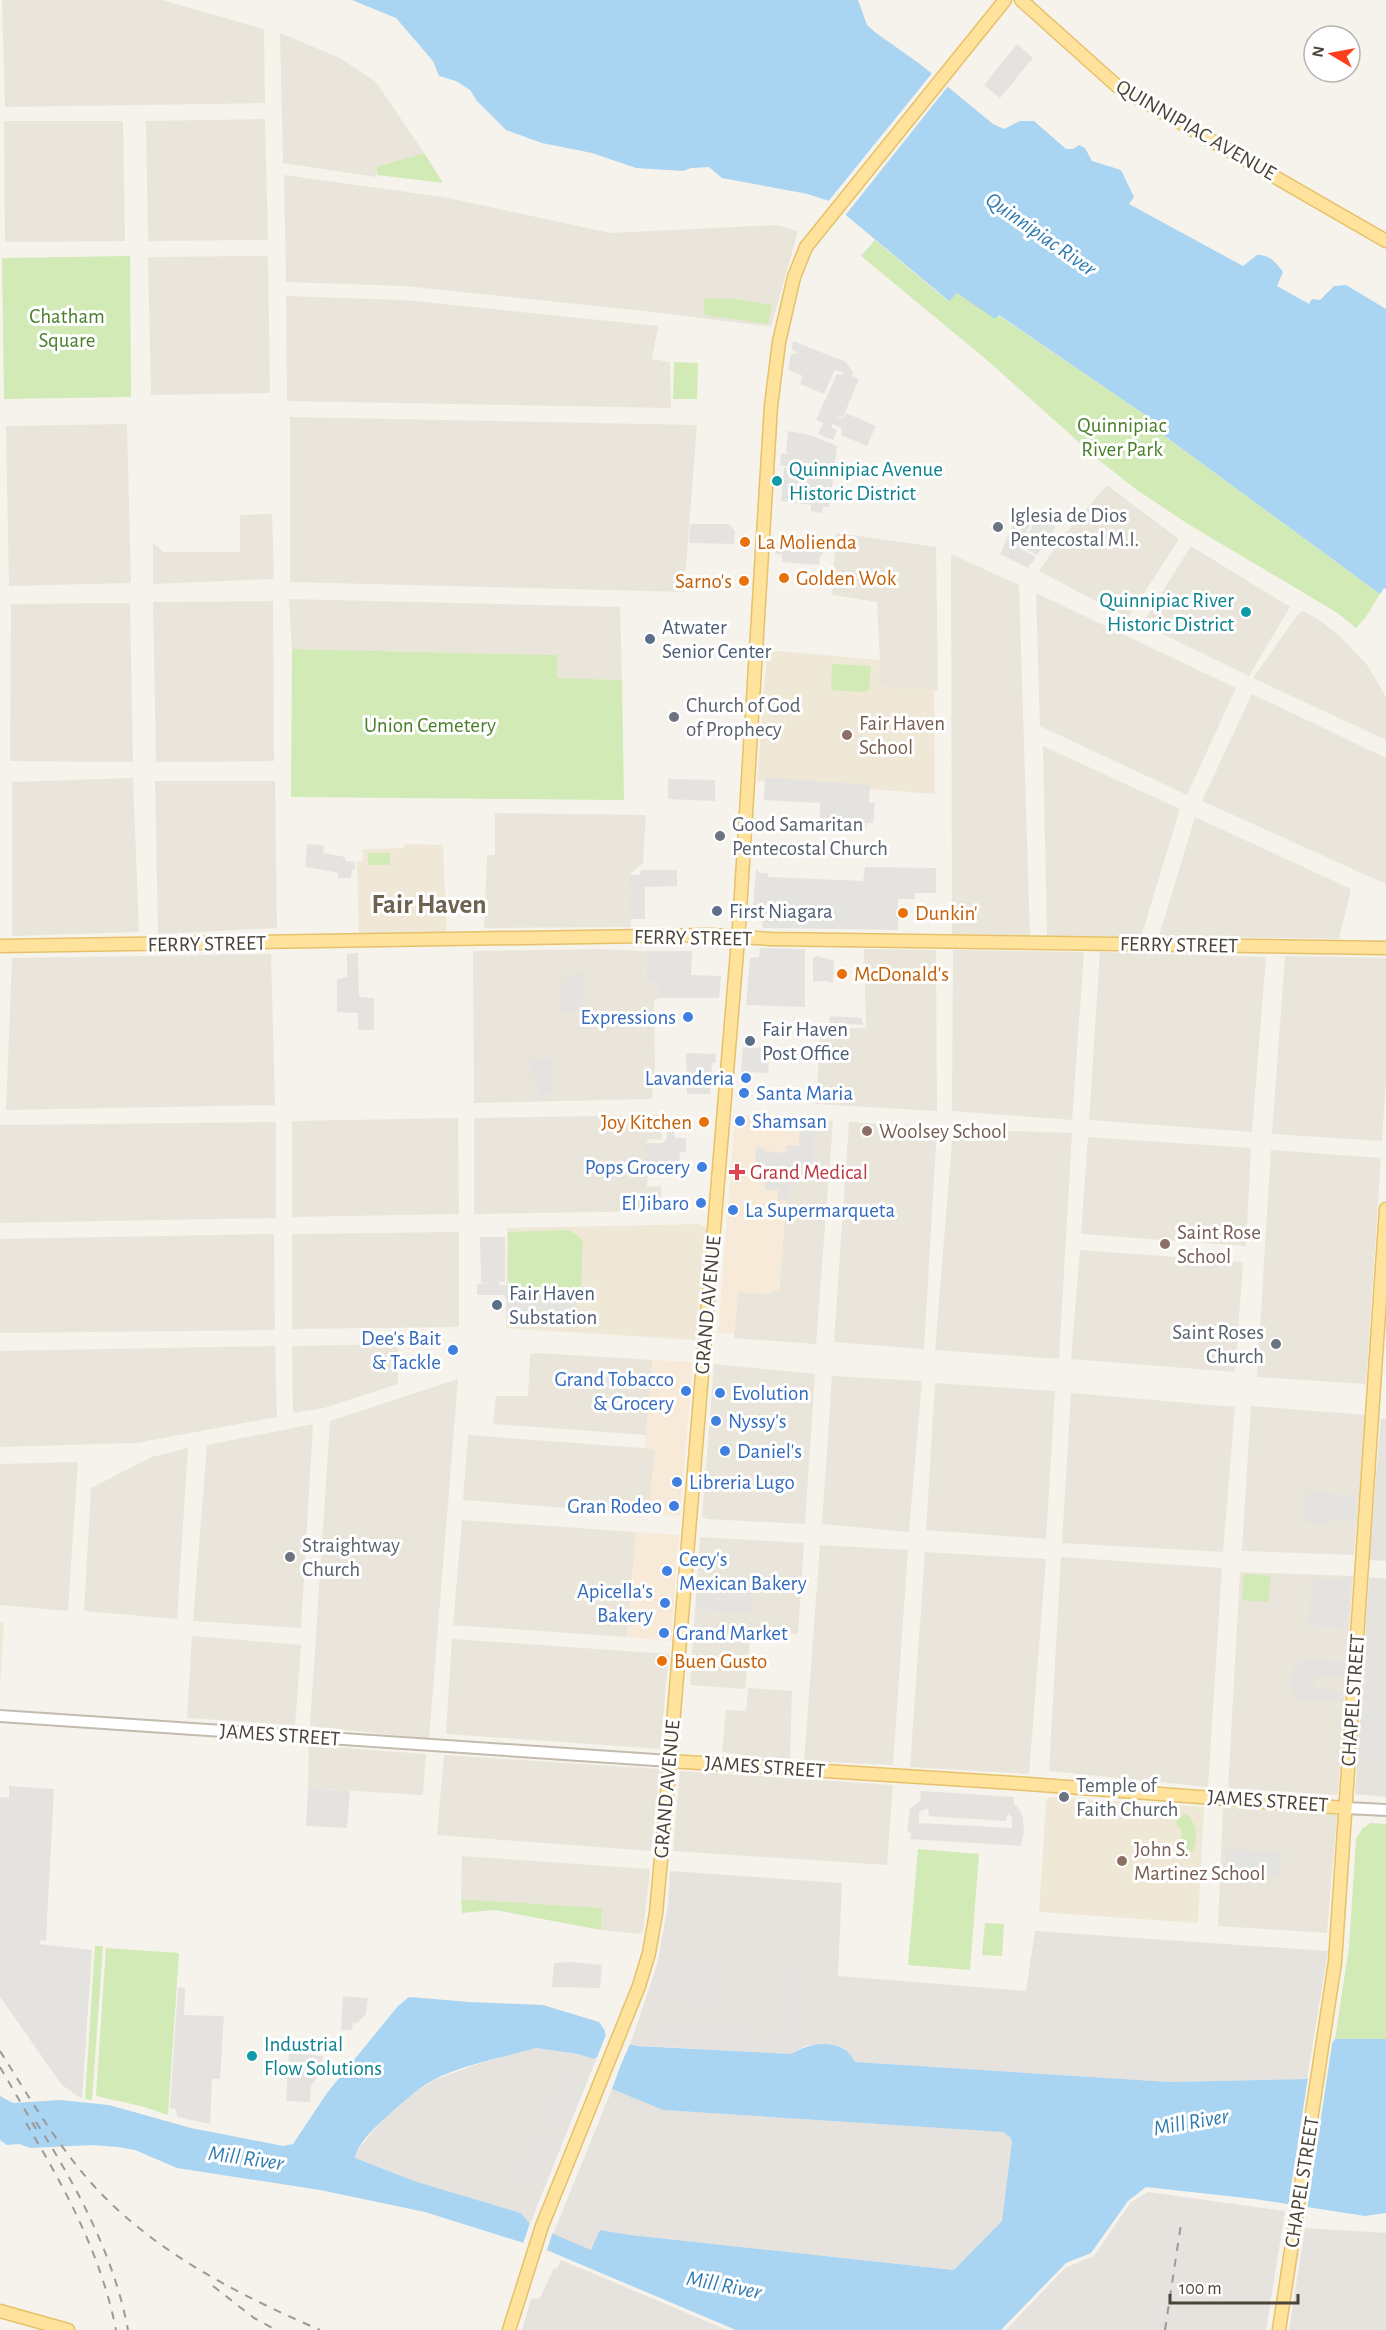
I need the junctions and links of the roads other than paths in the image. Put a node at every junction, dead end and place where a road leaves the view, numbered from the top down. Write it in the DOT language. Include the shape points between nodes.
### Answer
graph roads {
  1 [pos="1005,0"];
  2 [pos="1021,0"];
  3 [pos="1386,241"];
  4 [pos="738,936"];
  5 [pos="0,946"];
  6 [pos="1386,948"];
  7 [pos="1386,1209"];
  8 [pos="0,1716"];
  9 [pos="670,1761"];
  10 [pos="1346,1808"];
  11 [pos="1386,1810"];
  12 [pos="0,2312"];
  13 [pos="68,2330"];
  14 [pos="509,2330"];
  15 [pos="1279,2330"];
  1 -- 4 [label="main road, GRAND AVENUE" via="806,247 799,261 775,361"];
  2 -- 3 [label="main road, QUINNIPIAC AVENUE" via="1118,86"];
  4 -- 5 [label="main road, FERRY STREET"];
  4 -- 6 [label="main road, FERRY STREET"];
  4 -- 9 [label="main road, GRAND AVENUE"];
  7 -- 10 [label="main road, CHAPEL STREET"];
  8 -- 9 [label="street, JAMES STREET"];
  9 -- 10 [label="main road, JAMES STREET"];
  9 -- 14 [label="main road, GRAND AVENUE" via="651,1945 639,1986 542,2226"];
  10 -- 11 [label="street, JAMES STREET"];
  10 -- 15 [label="main road, CHAPEL STREET" via="1335,1962"];
  12 -- 13 [label="main road"];
}
